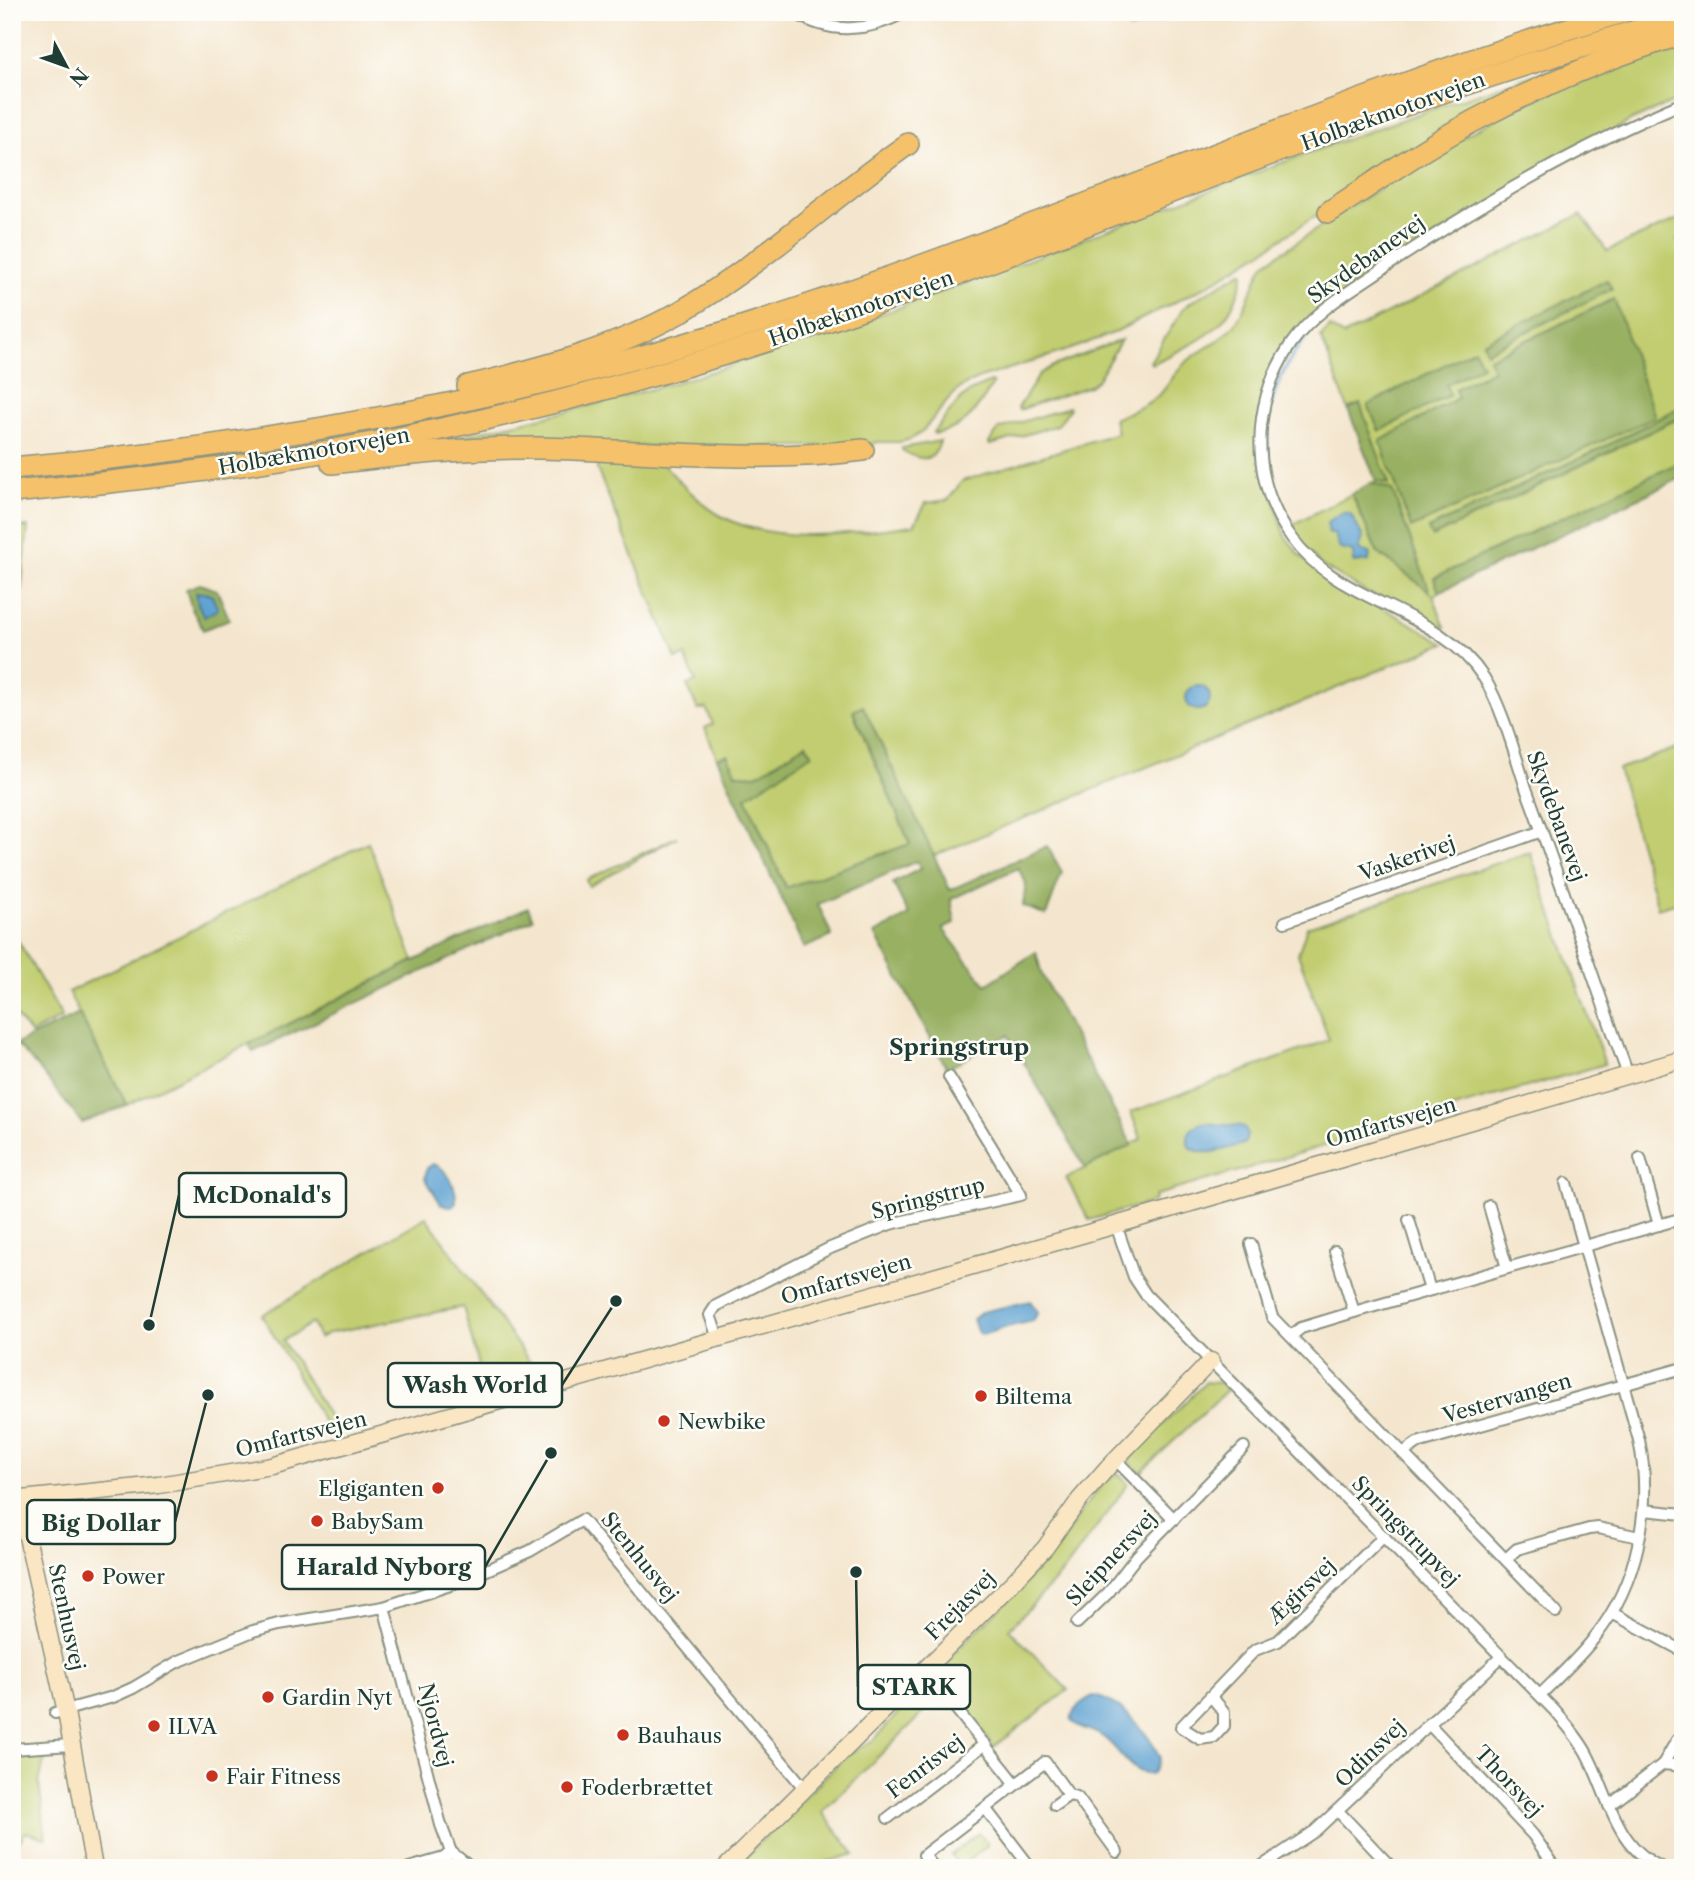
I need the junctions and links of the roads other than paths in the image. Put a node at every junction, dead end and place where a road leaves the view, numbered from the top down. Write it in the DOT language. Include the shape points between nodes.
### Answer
graph roads {
  1 [pos="794,12"];
  2 [pos="905,12"];
  3 [pos="1623,12"];
  4 [pos="1683,17"];
  5 [pos="1683,34"];
  6 [pos="1683,103"];
  7 [pos="908,144"];
  8 [pos="1329,212"];
  9 [pos="230,444"];
  10 [pos="863,450"];
  11 [pos="239,466"];
  12 [pos="12,468"];
  13 [pos="12,492"];
  14 [pos="1542,831"];
  15 [pos="1285,922"];
  16 [pos="1683,1059"];
  17 [pos="1628,1075"];
  18 [pos="949,1077"];
  19 [pos="1640,1158"];
  20 [pos="1566,1183"];
  21 [pos="1489,1206"];
  22 [pos="1683,1218"];
  23 [pos="1409,1220"];
  24 [pos="1116,1225"];
  25 [pos="1659,1225"];
  26 [pos="1251,1244"];
  27 [pos="1584,1247"];
  28 [pos="1335,1251"];
  29 [pos="1507,1268"];
  30 [pos="1430,1290"];
  31 [pos="1354,1312"];
  32 [pos="1291,1336"];
  33 [pos="718,1338"];
  34 [pos="1211,1361"];
  35 [pos="1683,1368"];
  36 [pos="1624,1385"];
  37 [pos="1244,1447"];
  38 [pos="1403,1453"];
  39 [pos="1115,1459"];
  40 [pos="12,1499"];
  41 [pos="12,1506"];
  42 [pos="1644,1510"];
  43 [pos="1683,1514"];
  44 [pos="12,1519"];
  45 [pos="1174,1519"];
  46 [pos="1384,1536"];
  47 [pos="1639,1537"];
  48 [pos="1506,1559"];
  49 [pos="384,1606"];
  50 [pos="1556,1612"];
  51 [pos="1612,1613"];
  52 [pos="1077,1623"];
  53 [pos="1683,1651"];
  54 [pos="1501,1657"];
  55 [pos="925,1670"];
  56 [pos="1540,1695"];
  57 [pos="1211,1696"];
  58 [pos="60,1712"];
  59 [pos="1429,1724"];
  60 [pos="1677,1740"];
  61 [pos="985,1744"];
  62 [pos="66,1746"];
  63 [pos="12,1749"];
  64 [pos="1663,1764"];
  65 [pos="1683,1766"];
  66 [pos="1016,1784"];
  67 [pos="805,1789"];
  68 [pos="1069,1795"];
  69 [pos="1055,1805"];
  70 [pos="1609,1806"];
  71 [pos="985,1808"];
  72 [pos="1338,1811"];
  73 [pos="888,1818"];
  74 [pos="451,1852"];
  75 [pos="1117,1852"];
  76 [pos="85,1868"];
  77 [pos="94,1868"];
  78 [pos="409,1868"];
  79 [pos="471,1868"];
  80 [pos="724,1868"];
  81 [pos="934,1868"];
  82 [pos="1031,1868"];
  83 [pos="1259,1868"];
  84 [pos="1392,1868"];
  85 [pos="1556,1868"];
  86 [pos="1663,1868"];
  1 -- 2 [label="street" via="839,29 885,22"];
  3 -- 9 [label="highway, Holbækmotorvejen" via="1352,102 968,248 735,329 513,391"];
  4 -- 11 [label="highway, Holbækmotorvejen" via="1556,54 1347,126 978,267 744,348 550,403 337,450"];
  5 -- 8 [label="highway" via="1564,76 1487,113"];
  6 -- 14 [label="street, Skydebanevej" via="1593,144 1509,190 1330,306 1292,343 1275,373 1263,412 1262,472 1291,537 1329,576 1421,622 1479,671 1492,693"];
  7 -- 9 [label="highway" via="730,280 678,313 626,337 570,360"];
  9 -- 12 [label="highway, Holbækmotorvejen"];
  10 -- 11 [label="highway" via="756,457 482,448 298,468"];
  11 -- 13 [label="highway, Holbækmotorvejen"];
  14 -- 15 [label="street, Vaskerivej"];
  14 -- 17 [label="street, Skydebanevej"];
  16 -- 17 [label="main road, Omfartsvejen"];
  17 -- 24 [label="main road, Omfartsvejen"];
  18 -- 33 [label="street, Springstrup" via="1021,1195 902,1220 828,1248 716,1306 710,1315"];
  19 -- 25 [label="street"];
  20 -- 27 [label="street"];
  21 -- 29 [label="street"];
  22 -- 25 [label="street"];
  23 -- 30 [label="street"];
  24 -- 33 [label="main road, Omfartsvejen"];
  24 -- 34 [label="street, Springstrupvej" via="1141,1288"];
  25 -- 27 [label="street"];
  26 -- 32 [label="street" via="1272,1317"];
  27 -- 29 [label="street"];
  27 -- 36 [label="street"];
  28 -- 31 [label="street"];
  29 -- 30 [label="street"];
  30 -- 31 [label="street"];
  31 -- 32 [label="street" via="1301,1328"];
  32 -- 38 [label="street"];
  33 -- 40 [label="main road, Omfartsvejen" via="272,1466 171,1483"];
  34 -- 39 [label="main road, Frejasvej"];
  34 -- 46 [label="street, Springstrupvej"];
  35 -- 36 [label="street, Vestervangen"];
  36 -- 38 [label="street, Vestervangen" via="1416,1443"];
  36 -- 42 [label="street" via="1642,1451"];
  37 -- 45 [label="street, Sleipnersvej"];
  38 -- 48 [label="street"];
  39 -- 45 [label="street, Sleipnersvej"];
  39 -- 55 [label="main road, Frejasvej" via="1040,1553"];
  40 -- 41 [label="main road"];
  40 -- 58 [label="main road, Stenhusvej" via="22,1514"];
  42 -- 43 [label="street"];
  42 -- 47 [label="street"];
  44 -- 58 [label="main road, Stenhusvej"];
  45 -- 52 [label="street, Sleipnersvej"];
  46 -- 54 [label="street, Springstrupvej"];
  46 -- 57 [label="street, Ægirsvej" via="1278,1640 1255,1650"];
  47 -- 48 [label="street" via="1589,1529 1517,1549"];
  47 -- 51 [label="street" via="1631,1570"];
  48 -- 50 [label="street"];
  49 -- 58 [label="street, Stenhusvej" via="240,1635 177,1662 134,1688"];
  49 -- 67 [label="street, Stenhusvej" via="495,1567 582,1520"];
  49 -- 74 [label="street, Njordvej"];
  51 -- 53 [label="street"];
  51 -- 56 [label="street" via="1578,1658"];
  54 -- 56 [label="street, Springstrupvej"];
  54 -- 59 [label="street, Odinsvej"];
  55 -- 61 [label="street, Fenrisvej"];
  55 -- 67 [label="main road, Frejasvej"];
  56 -- 70 [label="street, Springstrupvej" via="1577,1737"];
  58 -- 62 [label="main road, Stenhusvej"];
  59 -- 72 [label="street, Odinsvej"];
  59 -- 85 [label="street, Thorsvej" via="1533,1835"];
  60 -- 64 [label="street"];
  61 -- 66 [label="street, Fenrisvej"];
  61 -- 73 [label="street, Fenrisvej"];
  62 -- 63 [label="street"];
  62 -- 76 [label="main road, Stenhusvej"];
  62 -- 77 [label="main road, Stenhusvej"];
  64 -- 65 [label="street"];
  64 -- 70 [label="street"];
  66 -- 68 [label="street" via="1045,1762"];
  66 -- 71 [label="street"];
  67 -- 80 [label="main road, Frejasvej"];
  68 -- 69 [label="street"];
  68 -- 75 [label="street" via="1076,1797"];
  70 -- 86 [label="street, Springstrupvej" via="1629,1843"];
  71 -- 81 [label="street" via="924,1855"];
  71 -- 82 [label="street"];
  72 -- 83 [label="street, Odinsvej" via="1304,1840"];
  72 -- 84 [label="street"];
  74 -- 78 [label="street"];
  74 -- 79 [label="street"];
}
